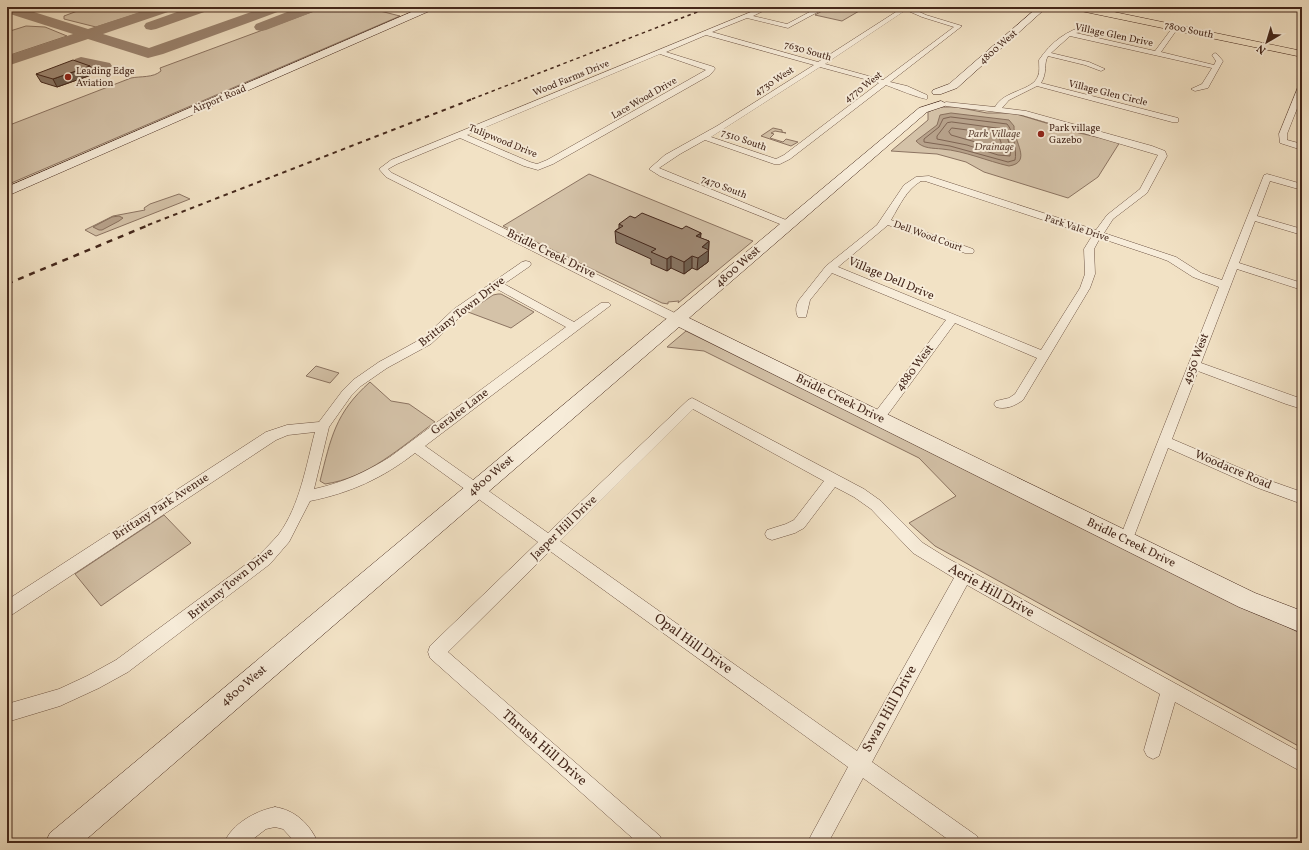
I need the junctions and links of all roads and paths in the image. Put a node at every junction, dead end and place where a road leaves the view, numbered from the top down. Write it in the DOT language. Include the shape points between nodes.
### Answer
graph roads {
  1 [pos="432,7"];
  2 [pos="768,7"];
  3 [pos="824,7"];
  4 [pos="905,7"];
  5 [pos="1042,7"];
  6 [pos="1076,7"];
  7 [pos="747,16"];
  8 [pos="1088,27"];
  9 [pos="1175,28"];
  10 [pos="707,33"];
  11 [pos="1070,34"];
  12 [pos="660,52"];
  13 [pos="1047,54"];
  14 [pos="1156,54"];
  15 [pos="1302,54"];
  16 [pos="1215,55"];
  17 [pos="818,64"];
  18 [pos="1216,67"];
  19 [pos="1101,69"];
  20 [pos="885,83"];
  21 [pos="1036,84"];
  22 [pos="1302,87"];
  23 [pos="1194,89"];
  24 [pos="929,98"];
  25 [pos="948,98"];
  26 [pos="1299,101"];
  27 [pos="997,110"];
  28 [pos="1175,120"];
  29 [pos="460,135"];
  30 [pos="704,137"];
  31 [pos="1302,147"];
  32 [pos="777,162"];
  33 [pos="538,167"];
  34 [pos="383,169"];
  35 [pos="653,169"];
  36 [pos="926,178"];
  37 [pos="1302,187"];
  38 [pos="7,192"];
  39 [pos="1251,217"];
  40 [pos="886,221"];
  41 [pos="788,224"];
  42 [pos="1302,232"];
  43 [pos="1097,234"];
  44 [pos="969,251"];
  45 [pos="526,264"];
  46 [pos="1233,264"];
  47 [pos="830,268"];
  48 [pos="497,285"];
  49 [pos="1224,285"];
  50 [pos="1302,287"];
  51 [pos="605,305"];
  52 [pos="802,314"];
  53 [pos="678,318"];
  54 [pos="952,319"];
  55 [pos="575,327"];
  56 [pos="1044,356"];
  57 [pos="1194,365"];
  58 [pos="692,403"];
  59 [pos="1000,404"];
  60 [pos="1302,404"];
  61 [pos="878,418"];
  62 [pos="323,426"];
  63 [pos="1164,441"];
  64 [pos="415,446"];
  65 [pos="833,479"];
  66 [pos="476,489"];
  67 [pos="305,496"];
  68 [pos="1302,498"];
  69 [pos="772,534"];
  70 [pos="1126,540"];
  71 [pos="551,542"];
  72 [pos="964,575"];
  73 [pos="7,609"];
  74 [pos="1302,622"];
  75 [pos="436,652"];
  76 [pos="1170,690"];
  77 [pos="7,712"];
  78 [pos="1153,750"];
  79 [pos="1302,763"];
  80 [pos="860,764"];
  81 [pos="60,843"];
  82 [pos="234,843"];
  83 [pos="308,843"];
  84 [pos="653,843"];
  85 [pos="817,843"];
  86 [pos="970,843"];
  1 -- 38 [label="main road, Airport Road"];
  2 -- 7 [label="street, Wood Farms Drive"];
  3 -- 7 [label="street" via="788,26"];
  4 -- 17 [label="street, 4730 West"];
  4 -- 20 [label="street, 4770 West" via="924,16 959,26"];
  5 -- 25 [label="main road, 4800 West"];
  6 -- 9 [label="main road, 7800 South"];
  7 -- 10 [label="street, Wood Farms Drive"];
  8 -- 11 [label="street"];
  9 -- 14 [label="street"];
  9 -- 15 [label="main road, 7800 South"];
  10 -- 12 [label="street, Wood Farms Drive"];
  10 -- 17 [label="street, 7630 South"];
  11 -- 13 [label="street, Village Glen Drive"];
  11 -- 14 [label="street, Village Glen Drive"];
  12 -- 29 [label="street, Wood Farms Drive"];
  12 -- 33 [label="street, Lace Wood Drive" via="711,69"];
  13 -- 19 [label="street" via="1087,63"];
  13 -- 21 [label="street, Village Glen Drive" via="1042,60 1042,77"];
  14 -- 18 [label="street, Village Glen Drive"];
  16 -- 18 [label="street" via="1220,61"];
  17 -- 20 [label="street, 7630 South"];
  17 -- 30 [label="street, 4730 West"];
  18 -- 23 [label="street" via="1205,86"];
  20 -- 24 [label="street, 7630 South"];
  20 -- 32 [label="street, 4770 West"];
  21 -- 27 [label="street" via="1009,96"];
  21 -- 28 [label="street, Village Glen Circle"];
  22 -- 26 [label="street"];
  24 -- 25 [label="main road, 4800 West"];
  24 -- 25 [label="main road"];
  24 -- 41 [label="main road, 4800 West"];
  25 -- 27 [label="street" via="972,108"];
  26 -- 31 [label="street" via="1283,134 1283,141"];
  27 -- 43 [label="street" via="1030,115 1162,153 1163,159 1144,191 1116,211"];
  29 -- 33 [label="street, Tulipwood Drive"];
  29 -- 34 [label="street, Wood Farms Drive"];
  30 -- 32 [label="street, 7510 South"];
  30 -- 35 [label="street, 4730 West"];
  34 -- 53 [label="street, Bridle Creek Drive" via="389,175"];
  35 -- 41 [label="street, 7470 South"];
  36 -- 40 [label="street, Village Dell Drive" via="918,179 904,192"];
  36 -- 43 [label="street, Park Vale Drive"];
  37 -- 39 [label="street, 4950 West" via="1267,177"];
  39 -- 42 [label="street"];
  39 -- 46 [label="street, 4950 West"];
  40 -- 44 [label="street, Dell Wood Court"];
  40 -- 47 [label="street, Village Dell Drive"];
  41 -- 53 [label="main road, 4800 West"];
  43 -- 49 [label="street, Park Vale Drive" via="1172,260 1197,275"];
  43 -- 56 [label="street" via="1089,249 1089,280"];
  45 -- 48 [label="street, Brittany Town Drive"];
  46 -- 49 [label="street, 4950 West"];
  46 -- 50 [label="street"];
  47 -- 52 [label="street" via="802,300"];
  47 -- 54 [label="street, Village Dell Drive"];
  48 -- 55 [label="street"];
  48 -- 62 [label="street, Brittany Town Drive" via="458,312 427,341 383,365 357,383 337,405"];
  49 -- 57 [label="street, 4950 West"];
  51 -- 55 [label="street, Geralee Lane"];
  53 -- 61 [label="main road, Bridle Creek Drive"];
  53 -- 66 [label="main road, 4800 West"];
  54 -- 56 [label="street, Village Dell Drive"];
  54 -- 61 [label="street, 4880 West"];
  55 -- 64 [label="street, Geralee Lane"];
  56 -- 59 [label="street" via="1019,397 1012,402"];
  57 -- 60 [label="street"];
  57 -- 63 [label="street, 4950 West"];
  58 -- 65 [label="street, Aerie Hill Drive"];
  58 -- 71 [label="street, Jasper Hill Drive"];
  61 -- 70 [label="main road, Bridle Creek Drive"];
  62 -- 67 [label="street, Brittany Town Drive"];
  62 -- 73 [label="street, Brittany Park Avenue" via="287,430 264,440"];
  63 -- 68 [label="street, Woodacre Road"];
  63 -- 70 [label="street, 4950 West"];
  64 -- 66 [label="street, Opal Hill Drive"];
  64 -- 67 [label="street, Geralee Lane" via="376,474 358,483"];
  65 -- 69 [label="street" via="799,524"];
  65 -- 72 [label="street, Aerie Hill Drive" via="876,505 918,548"];
  66 -- 71 [label="street, Opal Hill Drive"];
  66 -- 81 [label="main road, 4800 West"];
  67 -- 77 [label="street, Brittany Town Drive" via="291,528 265,559 148,648 122,666 60,697"];
  70 -- 74 [label="main road, Bridle Creek Drive" via="1247,600"];
  71 -- 75 [label="street, Jasper Hill Drive"];
  71 -- 80 [label="street, Opal Hill Drive"];
  72 -- 76 [label="street, Aerie Hill Drive"];
  72 -- 80 [label="street, Swan Hill Drive"];
  75 -- 84 [label="street, Thrush Hill Drive"];
  76 -- 78 [label="street"];
  76 -- 79 [label="street, Aerie Hill Drive"];
  80 -- 85 [label="street, Swan Hill Drive"];
  80 -- 86 [label="street, Opal Hill Drive"];
  82 -- 83 [label="street" via="253,826 273,818 291,823"];
}
